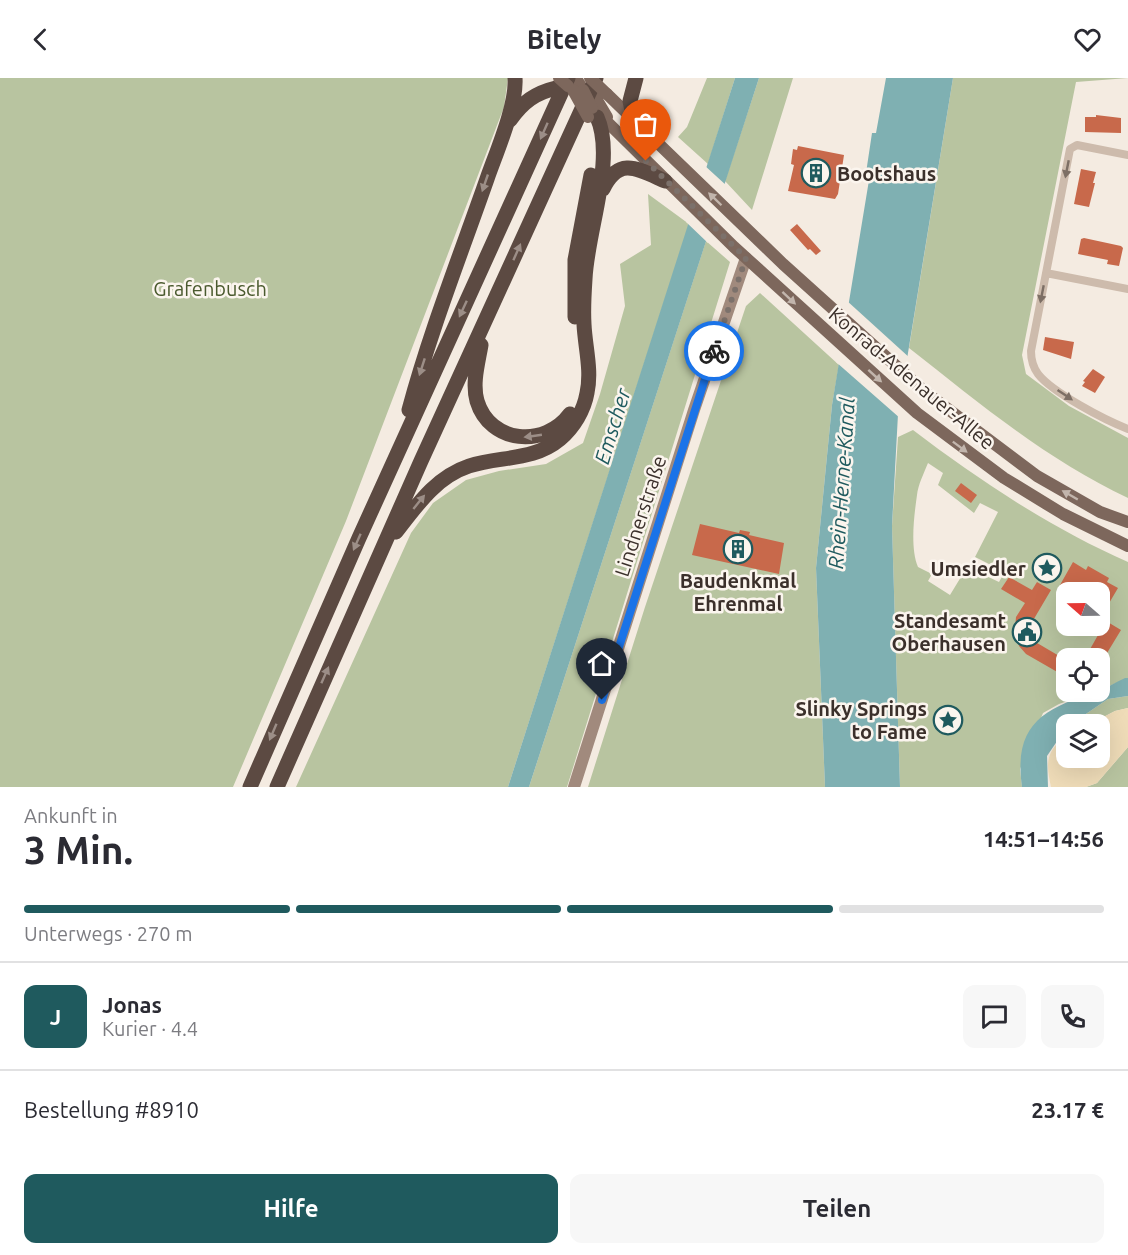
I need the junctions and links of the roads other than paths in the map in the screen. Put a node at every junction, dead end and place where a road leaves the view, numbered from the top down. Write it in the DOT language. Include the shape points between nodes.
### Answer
graph roads {
  1 [pos="515,78"];
  2 [pos="590,78"];
  3 [pos="596,78"];
  4 [pos="636,78"];
  5 [pos="583,96"];
  6 [pos="634,120"];
  7 [pos="505,127"];
  8 [pos="1128,155"];
  9 [pos="665,182"];
  10 [pos="595,209"];
  11 [pos="754,236"];
  12 [pos="746,258"];
  13 [pos="1046,273"];
  14 [pos="1128,289"];
  15 [pos="484,324"];
  16 [pos="1128,429"];
  17 [pos="399,451"];
  18 [pos="1128,522"];
  19 [pos="1128,546"];
  20 [pos="383,548"];
  21 [pos="250,787"];
  22 [pos="277,787"];
  23 [pos="574,787"];
  1 -- 7 [label="highway"];
  2 -- 5 [label="main road, Konrad-Adenauer-Allee, bridge"];
  15 -- 3 [label="highway, one-way"];
  4 -- 6 [label="highway" via="631,95"];
  5 -- 6 [label="main road, Konrad-Adenauer-Allee" via="618,106"];
  5 -- 7 [label="highway" via="524,102"];
  5 -- 9 [label="main road, Konrad-Adenauer-Allee"];
  5 -- 10 [label="highway" via="603,136 604,156"];
  5 -- 15 [label="highway, one-way" via="593,159 574,280 580,382 571,414 553,430 530,438 514,436 499,430 482,413 475,382"];
  5 -- 17 [label="highway, one-way"];
  11 -- 6 [label="main road, Konrad-Adenauer-Allee, one-way"];
  7 -- 17 [label="highway, one-way" via="422,367"];
  8 -- 13 [label="street, one-way" via="1077,145 1070,149"];
  9 -- 10 [label="highway" via="638,170 622,168 608,179"];
  9 -- 12 [label="main road, Konrad-Adenauer-Allee"];
  20 -- 10 [label="highway, one-way" via="426,494 445,477 474,464 541,451 560,439 575,422 585,402 589,380 585,278"];
  11 -- 12 [label="main road"];
  18 -- 11 [label="main road, Konrad-Adenauer-Allee, one-way" via="1100,512 1037,476 924,391"];
  12 -- 19 [label="main road, Konrad-Adenauer-Allee, one-way" via="917,413 984,465 1063,514"];
  12 -- 23 [label="street, Lindnerstraße"];
  13 -- 14 [label="street"];
  13 -- 16 [label="street, one-way" via="1031,351 1034,367 1040,377 1061,392"];
  15 -- 20 [label="highway"];
  17 -- 21 [label="highway, one-way"];
  22 -- 20 [label="highway, one-way"];
}
